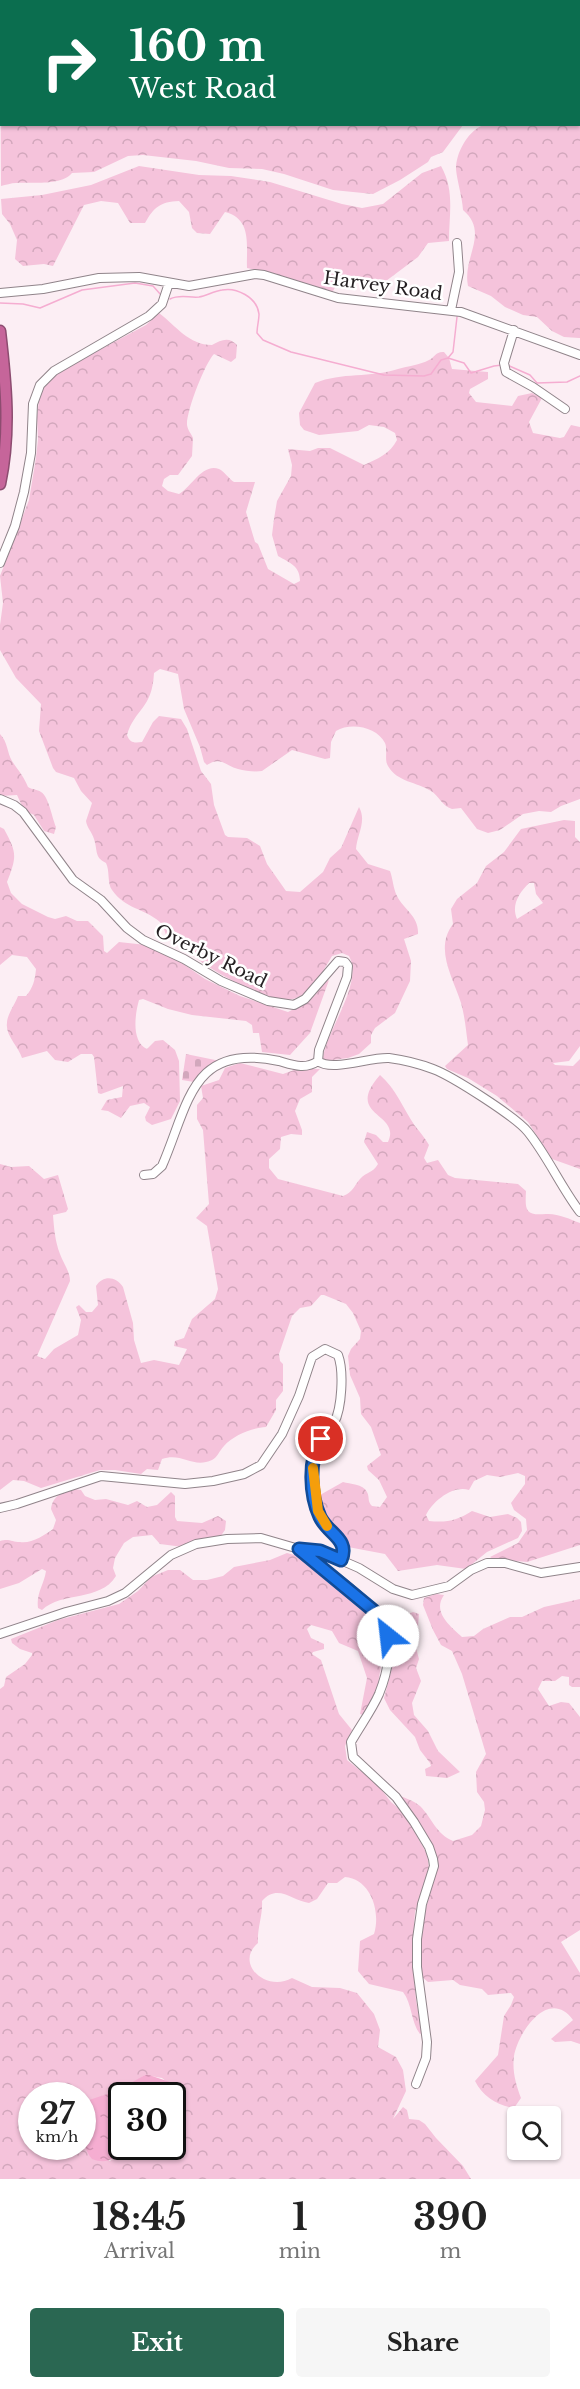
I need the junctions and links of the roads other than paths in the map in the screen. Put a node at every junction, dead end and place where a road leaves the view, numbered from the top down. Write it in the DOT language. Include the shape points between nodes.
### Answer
graph roads {
  1 [pos="457,243"];
  2 [pos="169,283"];
  3 [pos="0,294"];
  4 [pos="451,310"];
  5 [pos="514,330"];
  6 [pos="0,331"];
  7 [pos="580,355"];
  8 [pos="565,409"];
  9 [pos="0,484"];
  10 [pos="0,563"];
  11 [pos="0,799"];
  12 [pos="318,1061"];
  13 [pos="144,1175"];
  14 [pos="580,1212"];
  15 [pos="0,1508"];
  16 [pos="299,1549"];
  17 [pos="341,1560"];
  18 [pos="580,1567"];
  19 [pos="0,1634"];
  20 [pos="416,2084"];
  1 -- 4 [label="street" via="459,272"];
  2 -- 3 [label="street, Harvey Road" via="99,278"];
  2 -- 4 [label="street, Harvey Road" via="196,286 264,275 338,298"];
  2 -- 10 [label="street" via="162,304 149,316 54,370 40,385 33,404 26,486"];
  4 -- 5 [label="street, Harvey Road"];
  5 -- 7 [label="street, Harvey Road"];
  5 -- 8 [label="street" via="504,366 510,375"];
  6 -- 9 [label="highway" via="7,434"];
  11 -- 12 [label="street, Overby Road" via="23,812 73,880 101,900 134,934 221,981 268,1001 294,1005 305,999 338,962 345,962 347,977"];
  12 -- 13 [label="street" via="310,1067 242,1058 218,1064 192,1091 160,1169"];
  12 -- 14 [label="street" via="332,1066 363,1059 394,1059 436,1070 520,1123"];
  15 -- 17 [label="street" via="101,1476 185,1484 244,1474 267,1458 295,1407 312,1357 325,1349 338,1355 341,1381 334,1423 314,1452 314,1487 320,1516 344,1545"];
  16 -- 17 [label="street" via="320,1551"];
  16 -- 19 [label="street" via="261,1538 196,1544 171,1555 125,1593 108,1601"];
  16 -- 20 [label="street" via="374,1611 388,1636 388,1662 378,1695 351,1742 351,1750 352,1757 396,1797 433,1859 417,1939 427,2042 426,2058"];
  17 -- 18 [label="street" via="393,1589 412,1595 449,1586 487,1563 505,1563 541,1573"];
}
